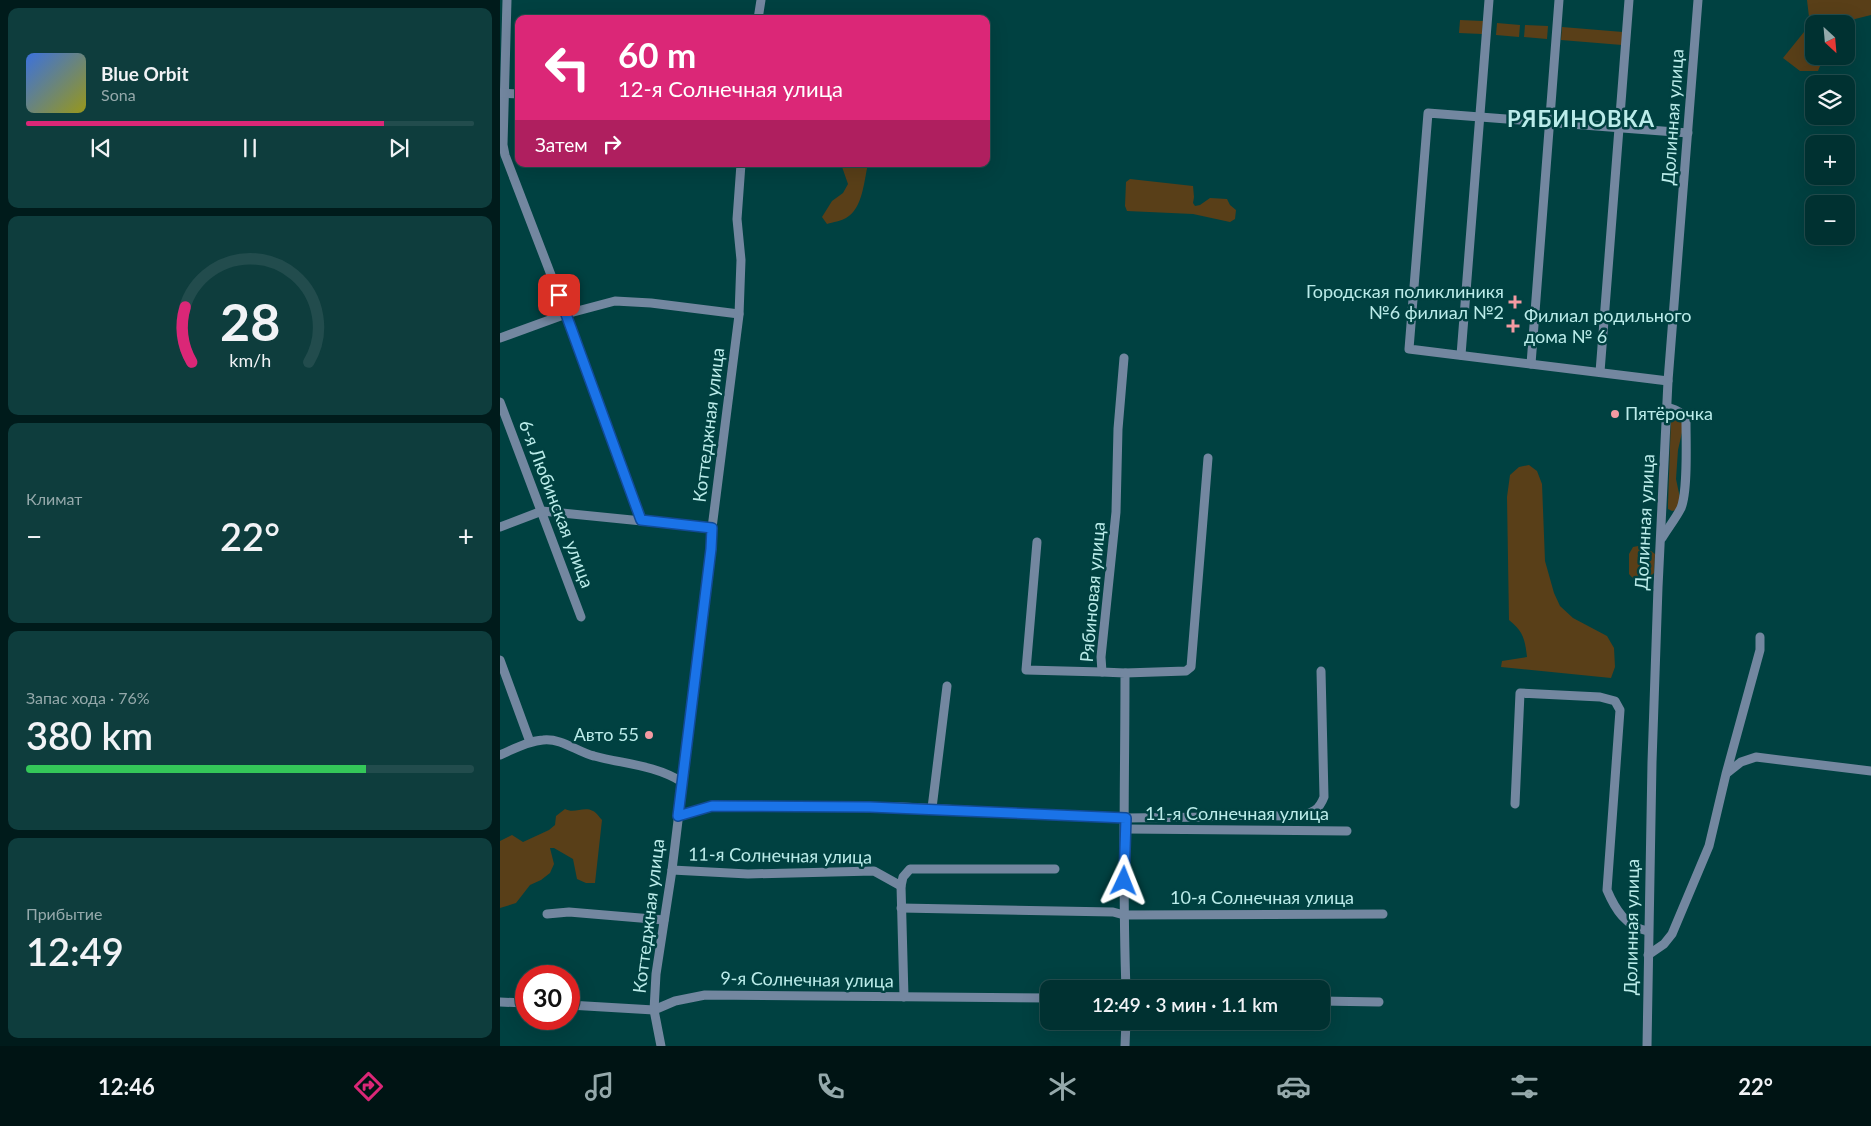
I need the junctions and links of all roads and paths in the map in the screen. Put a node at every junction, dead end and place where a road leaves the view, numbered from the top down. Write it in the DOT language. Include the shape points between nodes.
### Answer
graph roads {
  1 [pos="507,0"];
  2 [pos="760,0"];
  3 [pos="1489,0"];
  4 [pos="1559,0"];
  5 [pos="1629,0"];
  6 [pos="1698,0"];
  7 [pos="758,15"];
  8 [pos="502,94"];
  9 [pos="515,94"];
  10 [pos="1480,117"];
  11 [pos="1550,122"];
  12 [pos="1619,127"];
  13 [pos="1688,133"];
  14 [pos="741,167"];
  15 [pos="566,314"];
  16 [pos="739,314"];
  17 [pos="500,338"];
  18 [pos="1461,355"];
  19 [pos="1124,358"];
  20 [pos="1531,364"];
  21 [pos="1600,372"];
  22 [pos="1668,381"];
  23 [pos="500,402"];
  24 [pos="1667,407"];
  25 [pos="1208,458"];
  26 [pos="542,511"];
  27 [pos="641,520"];
  28 [pos="500,527"];
  29 [pos="712,528"];
  30 [pos="1660,540"];
  31 [pos="1037,542"];
  32 [pos="581,617"];
  33 [pos="1760,637"];
  34 [pos="500,660"];
  35 [pos="1321,671"];
  36 [pos="1102,672"];
  37 [pos="1125,673"];
  38 [pos="947,686"];
  39 [pos="530,742"];
  40 [pos="500,754"];
  41 [pos="1871,771"];
  42 [pos="1726,774"];
  43 [pos="682,782"];
  44 [pos="1515,804"];
  45 [pos="932,808"];
  46 [pos="678,816"];
  47 [pos="1126,818"];
  48 [pos="1126,829"];
  49 [pos="1348,831"];
  50 [pos="1055,869"];
  51 [pos="672,870"];
  52 [pos="901,886"];
  53 [pos="901,908"];
  54 [pos="547,914"];
  55 [pos="1383,914"];
  56 [pos="1124,915"];
  57 [pos="664,920"];
  58 [pos="1648,931"];
  59 [pos="1648,955"];
  60 [pos="1126,980"];
  61 [pos="904,997"];
  62 [pos="1040,998"];
  63 [pos="1330,1001"];
  64 [pos="500,1002"];
  65 [pos="1379,1002"];
  66 [pos="515,1003"];
  67 [pos="580,1005"];
  68 [pos="654,1010"];
  69 [pos="1126,1030"];
  70 [pos="661,1046"];
  71 [pos="1126,1046"];
  72 [pos="1647,1046"];
  1 -- 8 [label="street"];
  2 -- 7 [label="street"];
  3 -- 10 [label="street"];
  4 -- 11 [label="street"];
  5 -- 12 [label="street"];
  6 -- 13 [label="street, Долинная улица"];
  8 -- 9 [label="street"];
  8 -- 15 [label="street" via="505,155"];
  10 -- 11 [label="street"];
  10 -- 18 [label="street"];
  10 -- 18 [label="street" via="1428,113 1409,349"];
  11 -- 12 [label="street"];
  11 -- 20 [label="street"];
  12 -- 13 [label="street"];
  12 -- 21 [label="street"];
  13 -- 22 [label="street, Долинная улица"];
  14 -- 16 [label="street, Коттеджная улица" via="737,219 741,260"];
  15 -- 16 [label="street" via="615,301"];
  15 -- 17 [label="street"];
  15 -- 27 [label="street"];
  16 -- 29 [label="street, Коттеджная улица"];
  18 -- 20 [label="street"];
  19 -- 36 [label="street, Рябиновая улица" via="1116,512"];
  20 -- 21 [label="street"];
  21 -- 22 [label="street"];
  22 -- 24 [label="street, Долинная улица"];
  23 -- 26 [label="street, 6-я Любинская улица"];
  24 -- 30 [label="street, Долинная улица"];
  24 -- 30 [label="street" via="1684,415 1686,422 1684,486 1680,510"];
  25 -- 37 [label="street, Рябиновая улица" via="1191,667 1186,671"];
  26 -- 27 [label="street"];
  26 -- 28 [label="street"];
  26 -- 32 [label="street, 6-я Любинская улица"];
  27 -- 29 [label="street"];
  29 -- 43 [label="street, Коттеджная улица"];
  30 -- 58 [label="street, Долинная улица"];
  31 -- 36 [label="street" via="1026,670"];
  33 -- 42 [label="street" via="1760,650"];
  34 -- 39 [label="street"];
  35 -- 47 [label="street" via="1324,797 1312,813 1299,816"];
  36 -- 37 [label="street, Рябиновая улица"];
  37 -- 47 [label="street"];
  38 -- 45 [label="street"];
  39 -- 40 [label="street"];
  39 -- 43 [label="street" via="553,740 594,756 669,774"];
  41 -- 42 [label="street" via="1756,757 1741,762"];
  42 -- 59 [label="street" via="1709,846 1682,910 1668,939"];
  43 -- 46 [label="street, Коттеджная улица"];
  44 -- 58 [label="street" via="1520,693 1600,697 1615,701 1620,710 1607,890 1621,916 1641,930"];
  45 -- 46 [label="street" via="712,806"];
  45 -- 47 [label="street"];
  46 -- 51 [label="street, Коттеджная улица"];
  47 -- 48 [label="street"];
  48 -- 49 [label="street, 11-я Солнечная улица"];
  48 -- 56 [label="street"];
  50 -- 52 [label="street" via="910,869"];
  51 -- 52 [label="street, 11-я Солнечная улица" via="748,874 874,872"];
  51 -- 57 [label="street, Коттеджная улица"];
  52 -- 53 [label="street"];
  53 -- 56 [label="street, 10-я Солнечная улица" via="1113,912"];
  53 -- 61 [label="street"];
  54 -- 57 [label="street" via="569,912"];
  55 -- 56 [label="street, 10-я Солнечная улица"];
  56 -- 60 [label="street"];
  57 -- 68 [label="street, Коттеджная улица"];
  58 -- 59 [label="street, Долинная улица"];
  59 -- 72 [label="street, Долинная улица"];
  61 -- 62 [label="street, 9-я Солнечная улица"];
  61 -- 68 [label="street, 9-я Солнечная улица" via="705,995"];
  63 -- 65 [label="street"];
  64 -- 66 [label="street"];
  67 -- 68 [label="street, 9-я Солнечная улица"];
  68 -- 70 [label="street, Коттеджная улица"];
  69 -- 71 [label="street"];
}
